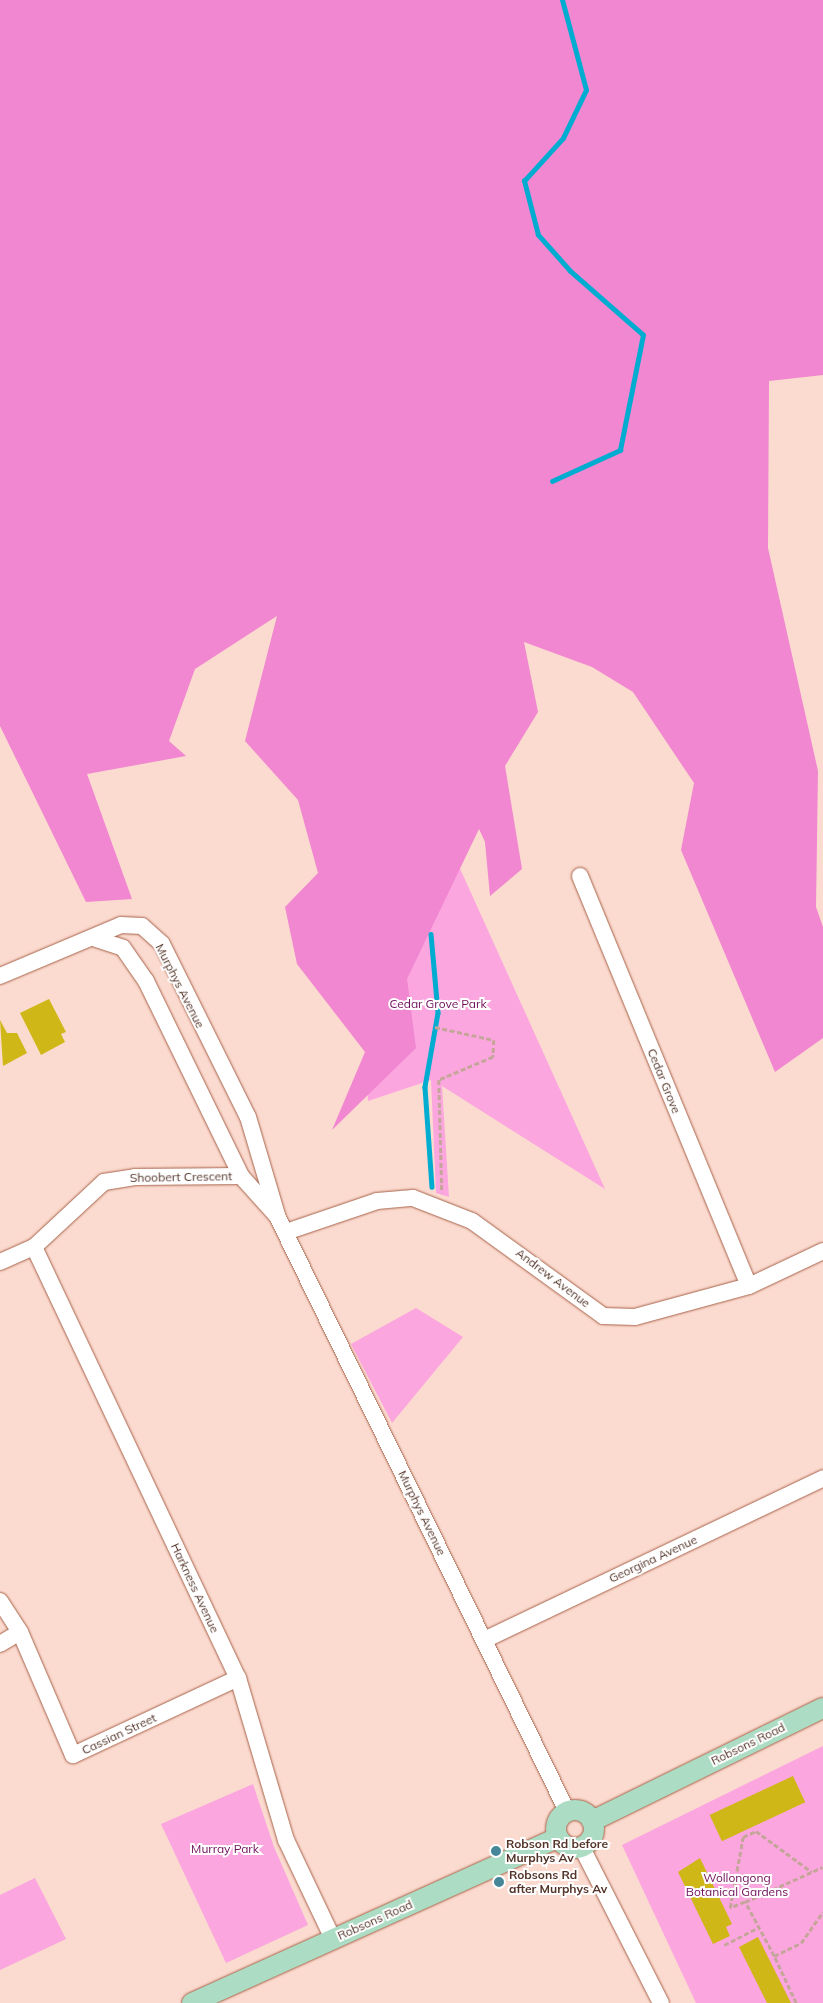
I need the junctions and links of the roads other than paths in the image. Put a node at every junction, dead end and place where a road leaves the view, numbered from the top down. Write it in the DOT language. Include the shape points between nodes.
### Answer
graph roads {
  1 [pos="580,876"];
  2 [pos="96,939"];
  3 [pos="0,976"];
  4 [pos="241,1176"];
  5 [pos="277,1216"];
  6 [pos="286,1232"];
  7 [pos="34,1247"];
  8 [pos="823,1251"];
  9 [pos="0,1262"];
  10 [pos="749,1286"];
  11 [pos="823,1478"];
  12 [pos="0,1601"];
  13 [pos="20,1632"];
  14 [pos="484,1640"];
  15 [pos="0,1644"];
  16 [pos="238,1678"];
  17 [pos="823,1708"];
  18 [pos="567,1811"];
  19 [pos="592,1821"];
  20 [pos="558,1838"];
  21 [pos="581,1846"];
  22 [pos="334,1938"];
  23 [pos="192,2003"];
  24 [pos="661,2003"];
  1 -- 10 [label="street, Cedar Grove"];
  2 -- 3 [label="street"];
  2 -- 4 [label="street, Murphys Avenue" via="123,948 146,981"];
  2 -- 5 [label="street, Murphys Avenue" via="120,925 142,926 162,944 248,1117"];
  4 -- 5 [label="street, Murphys Avenue"];
  4 -- 7 [label="street, Shoobert Crescent" via="135,1177 104,1182"];
  5 -- 6 [label="street, Murphys Avenue"];
  6 -- 10 [label="street, Andrew Avenue" via="376,1201 413,1198 472,1221 603,1316 635,1317"];
  6 -- 14 [label="street, Murphys Avenue"];
  7 -- 9 [label="street, Shoobert Crescent"];
  7 -- 16 [label="street, Harkness Avenue"];
  8 -- 10 [label="street, Andrew Avenue"];
  11 -- 14 [label="street, Georgina Avenue"];
  12 -- 13 [label="street, Cassian Street"];
  13 -- 15 [label="street"];
  13 -- 16 [label="street, Cassian Street" via="73,1755"];
  14 -- 18 [label="street, Murphys Avenue"];
  16 -- 22 [label="street, Harkness Avenue" via="286,1840"];
  17 -- 19 [label="main road, Robsons Road"];
  18 -- 19 [label="main road" via="580,1810"];
  18 -- 20 [label="main road" via="557,1820"];
  19 -- 21 [label="main road" via="592,1836"];
  20 -- 21 [label="main road" via="567,1846"];
  20 -- 22 [label="main road, Robsons Road"];
  21 -- 24 [label="street"];
  22 -- 23 [label="main road, Robsons Road"];
}
